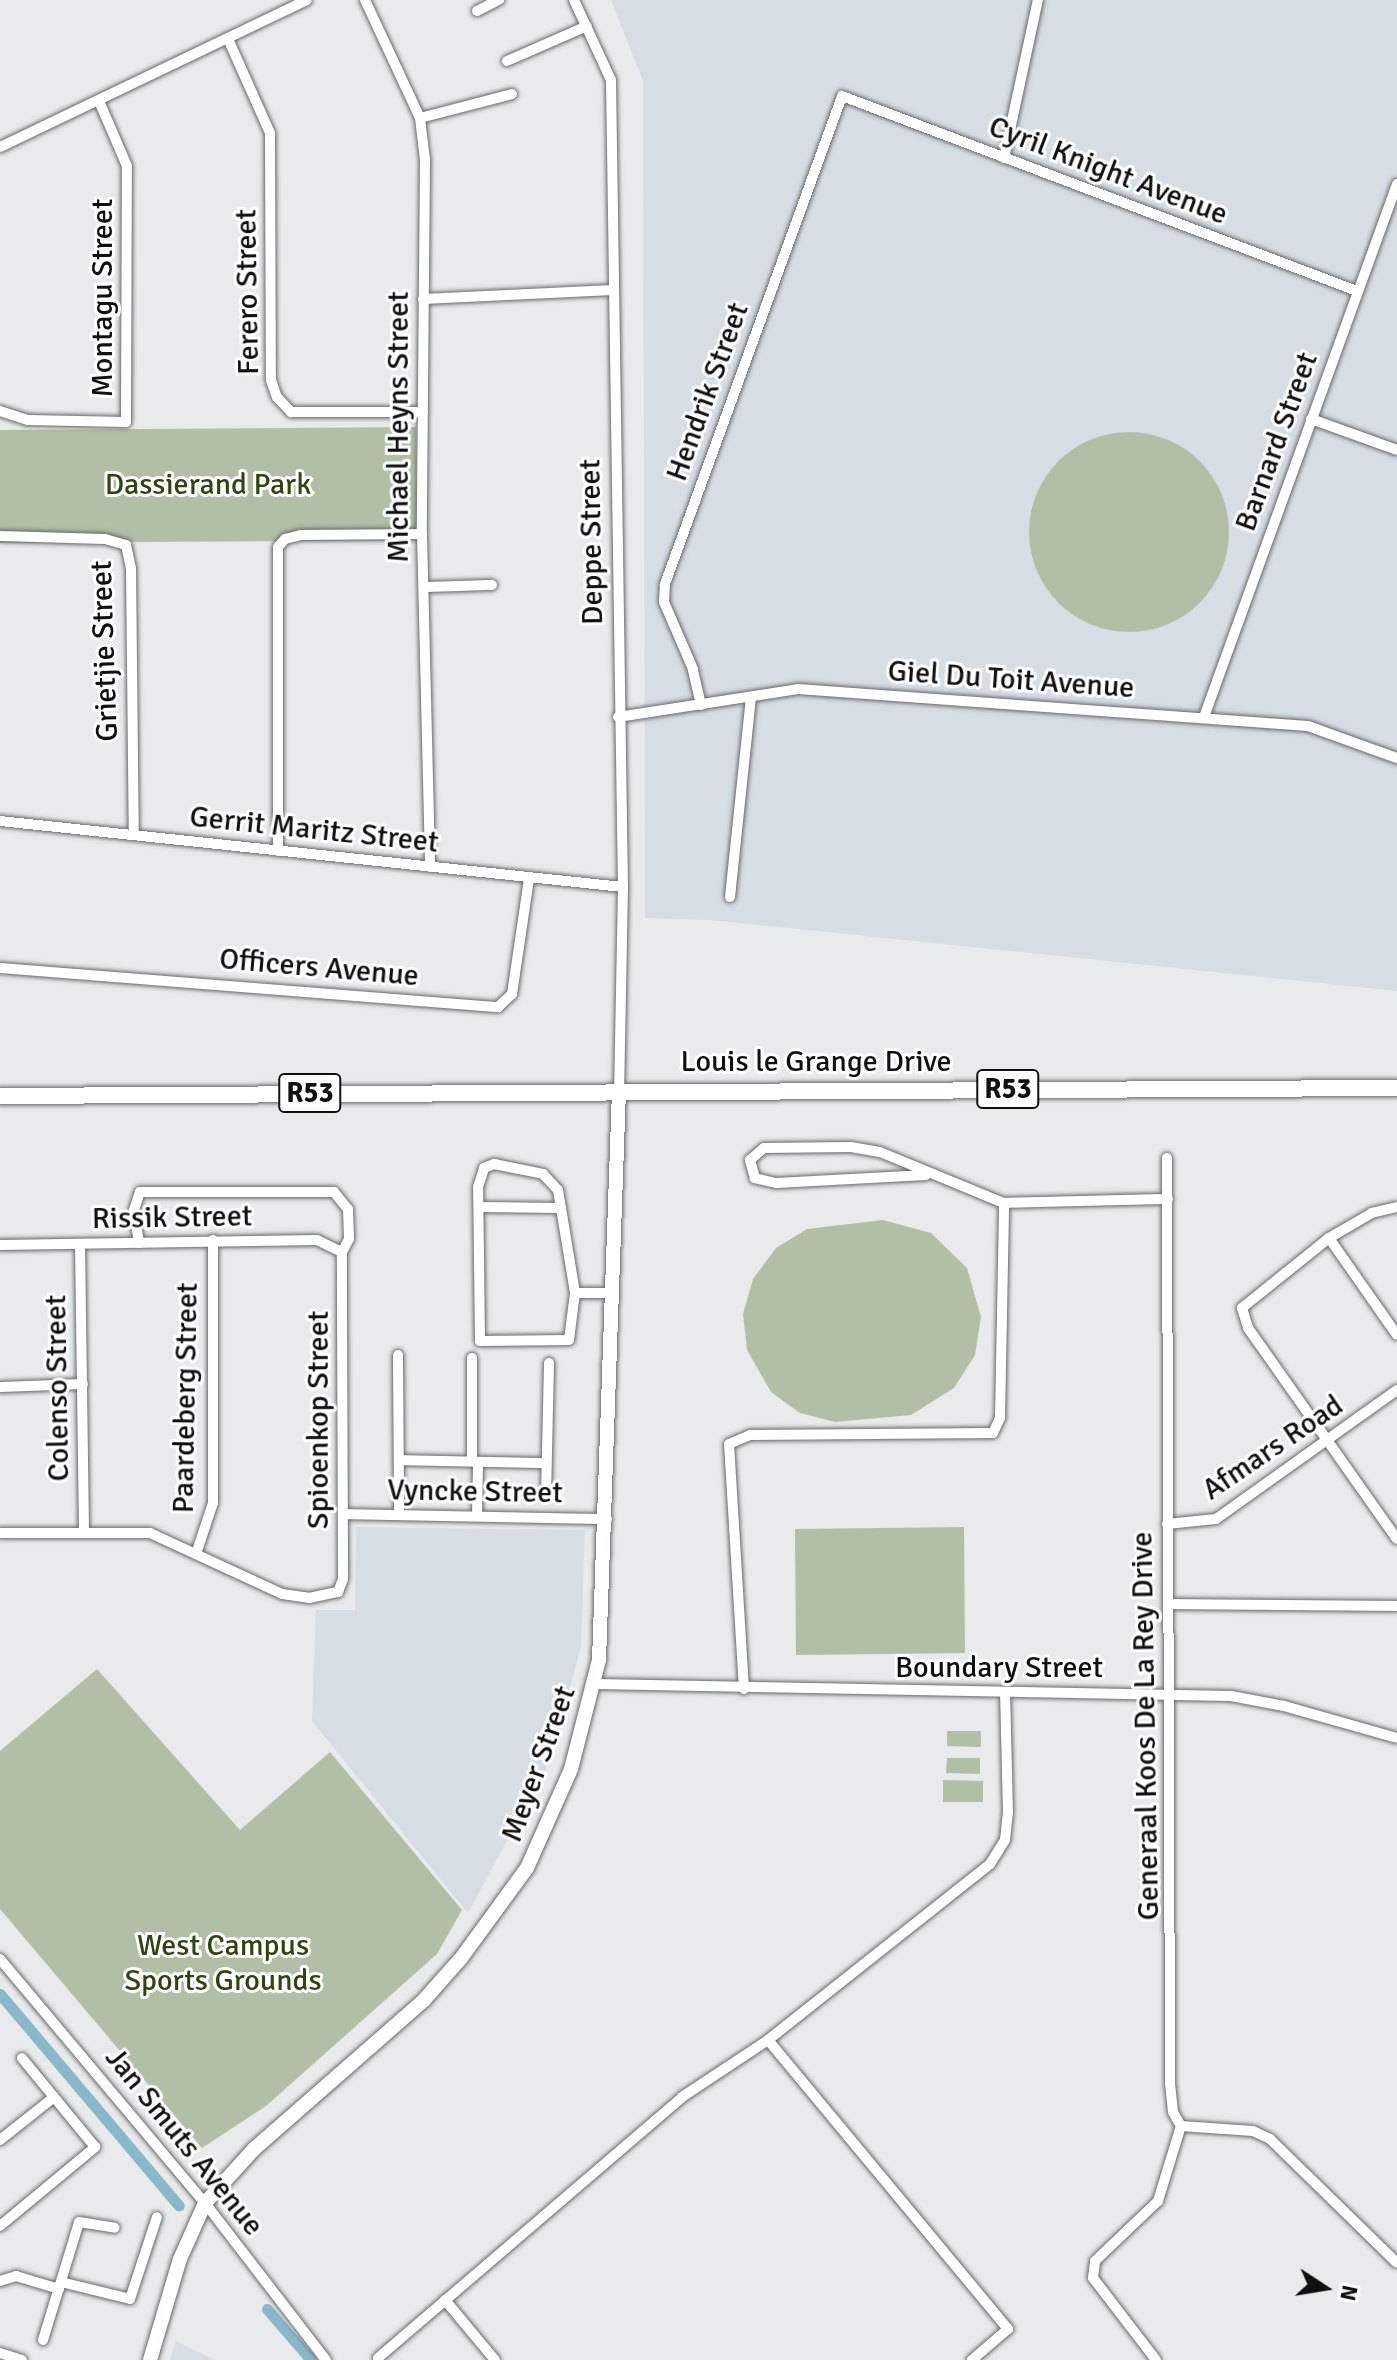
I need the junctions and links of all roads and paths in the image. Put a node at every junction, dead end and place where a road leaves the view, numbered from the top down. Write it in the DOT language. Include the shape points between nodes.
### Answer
graph roads {
  1 [pos="307,0"];
  2 [pos="365,0"];
  3 [pos="499,0"];
  4 [pos="574,0"];
  5 [pos="1038,0"];
  6 [pos="477,11"];
  7 [pos="587,26"];
  8 [pos="229,41"];
  9 [pos="507,61"];
  10 [pos="512,94"];
  11 [pos="842,96"];
  12 [pos="99,101"];
  13 [pos="420,118"];
  14 [pos="0,147"];
  15 [pos="1004,158"];
  16 [pos="1397,184"];
  17 [pos="613,290"];
  18 [pos="1357,291"];
  19 [pos="423,299"];
  20 [pos="0,411"];
  21 [pos="423,412"];
  22 [pos="1311,419"];
  23 [pos="1397,450"];
  24 [pos="422,534"];
  25 [pos="0,536"];
  26 [pos="492,585"];
  27 [pos="424,587"];
  28 [pos="751,697"];
  29 [pos="701,705"];
  30 [pos="618,717"];
  31 [pos="1204,717"];
  32 [pos="1397,758"];
  33 [pos="0,821"];
  34 [pos="134,835"];
  35 [pos="278,851"];
  36 [pos="430,867"];
  37 [pos="529,879"];
  38 [pos="623,887"];
  39 [pos="730,897"];
  40 [pos="0,968"];
  41 [pos="1397,1088"];
  42 [pos="619,1091"];
  43 [pos="0,1096"];
  44 [pos="1167,1158"];
  45 [pos="926,1175"];
  46 [pos="1168,1199"];
  47 [pos="1004,1203"];
  48 [pos="479,1207"];
  49 [pos="1397,1207"];
  50 [pos="561,1208"];
  51 [pos="1329,1238"];
  52 [pos="213,1240"];
  53 [pos="139,1243"];
  54 [pos="80,1244"];
  55 [pos="0,1245"];
  56 [pos="342,1252"];
  57 [pos="575,1293"];
  58 [pos="614,1293"];
  59 [pos="1397,1335"];
  60 [pos="398,1355"];
  61 [pos="472,1358"];
  62 [pos="549,1363"];
  63 [pos="83,1384"];
  64 [pos="0,1387"];
  65 [pos="1397,1390"];
  66 [pos="1328,1442"];
  67 [pos="399,1460"];
  68 [pos="475,1462"];
  69 [pos="546,1463"];
  70 [pos="546,1496"];
  71 [pos="344,1514"];
  72 [pos="399,1515"];
  73 [pos="477,1516"];
  74 [pos="607,1519"];
  75 [pos="1167,1524"];
  76 [pos="84,1532"];
  77 [pos="0,1533"];
  78 [pos="1397,1539"];
  79 [pos="196,1554"];
  80 [pos="1168,1604"];
  81 [pos="1397,1606"];
  82 [pos="596,1684"];
  83 [pos="744,1689"];
  84 [pos="1167,1692"];
  85 [pos="1005,1693"];
  86 [pos="1397,1738"];
  87 [pos="0,1959"];
  88 [pos="768,2040"];
  89 [pos="22,2058"];
  90 [pos="54,2097"];
  91 [pos="1181,2126"];
  92 [pos="2,2133"];
  93 [pos="205,2203"];
  94 [pos="157,2217"];
  95 [pos="0,2226"];
  96 [pos="115,2228"];
  97 [pos="1397,2263"];
  98 [pos="0,2281"];
  99 [pos="60,2286"];
  100 [pos="445,2300"];
  101 [pos="43,2340"];
  102 [pos="0,2353"];
  103 [pos="378,2358"];
  104 [pos="22,2360"];
  105 [pos="150,2360"];
  106 [pos="326,2360"];
  107 [pos="495,2360"];
  108 [pos="972,2360"];
  109 [pos="1156,2360"];
  1 -- 8 [label="street"];
  2 -- 13 [label="street, Michael Heyns Street"];
  3 -- 6 [label="street"];
  4 -- 7 [label="street, Deppe Street"];
  5 -- 15 [label="street"];
  7 -- 9 [label="street"];
  7 -- 17 [label="street, Deppe Street" via="611,80"];
  8 -- 12 [label="street"];
  8 -- 21 [label="street, Ferero Street" via="270,133 271,380 277,397 291,412"];
  10 -- 13 [label="street"];
  11 -- 15 [label="street, Cyril Knight Avenue"];
  11 -- 29 [label="street, Hendrik Street" via="665,584 664,602 693,669"];
  12 -- 14 [label="street"];
  12 -- 20 [label="street, Montagu Street" via="127,166 126,422 28,420"];
  13 -- 19 [label="street, Michael Heyns Street" via="425,160"];
  15 -- 18 [label="street, Cyril Knight Avenue"];
  16 -- 18 [label="street, Barnard Street"];
  17 -- 19 [label="street"];
  17 -- 30 [label="street, Deppe Street"];
  18 -- 22 [label="street, Barnard Street"];
  19 -- 21 [label="street, Michael Heyns Street"];
  21 -- 24 [label="street, Michael Heyns Street"];
  22 -- 23 [label="street"];
  22 -- 31 [label="street, Barnard Street"];
  24 -- 27 [label="street, Michael Heyns Street"];
  24 -- 35 [label="street" via="301,535 278,547"];
  25 -- 34 [label="street, Grietjie Street" via="105,539 126,545 131,568"];
  26 -- 27 [label="street"];
  27 -- 36 [label="street, Michael Heyns Street"];
  28 -- 29 [label="street, Giel Du Toit Avenue"];
  28 -- 31 [label="street, Giel Du Toit Avenue" via="798,689"];
  28 -- 39 [label="street"];
  29 -- 30 [label="street, Giel Du Toit Avenue"];
  30 -- 38 [label="street, Deppe Street"];
  31 -- 32 [label="street, Giel Du Toit Avenue" via="1308,726"];
  33 -- 34 [label="street, Gerrit Maritz Street"];
  34 -- 35 [label="street, Gerrit Maritz Street"];
  35 -- 36 [label="street, Gerrit Maritz Street"];
  36 -- 37 [label="street, Gerrit Maritz Street"];
  37 -- 38 [label="street, Gerrit Maritz Street"];
  37 -- 40 [label="street, Officers Avenue" via="512,994 498,1007"];
  38 -- 42 [label="street, Deppe Street"];
  41 -- 42 [label="main road, Louis le Grange Drive / R53"];
  42 -- 43 [label="main road, R53"];
  42 -- 58 [label="street, Meyer Street"];
  44 -- 46 [label="street, Generaal Koos De La Rey Drive"];
  45 -- 45 [label="street" via="776,1183 755,1178 750,1160 764,1148 851,1147 880,1152"];
  45 -- 47 [label="street"];
  46 -- 47 [label="street"];
  46 -- 75 [label="street, Generaal Koos De La Rey Drive"];
  47 -- 83 [label="street" via="1000,1418 993,1433 750,1435 729,1444"];
  48 -- 50 [label="street"];
  48 -- 50 [label="street" via="480,1174 494,1164 543,1174 558,1190"];
  48 -- 57 [label="street" via="480,1341 569,1340"];
  49 -- 51 [label="street" via="1372,1213"];
  50 -- 57 [label="street"];
  51 -- 59 [label="street"];
  51 -- 66 [label="street" via="1244,1305 1246,1322"];
  52 -- 53 [label="street, Rissik Street"];
  52 -- 56 [label="street, Rissik Street" via="326,1241"];
  52 -- 79 [label="street, Paardeberg Street" via="213,1503"];
  53 -- 54 [label="street, Rissik Street"];
  53 -- 56 [label="street, Spioenkop Street" via="134,1210 140,1192 334,1192 348,1209 349,1239"];
  54 -- 55 [label="street, Rissik Street"];
  54 -- 63 [label="street, Colenso Street"];
  56 -- 71 [label="street, Spioenkop Street"];
  57 -- 58 [label="street"];
  58 -- 74 [label="street, Meyer Street"];
  60 -- 67 [label="street"];
  61 -- 68 [label="street"];
  62 -- 69 [label="street"];
  63 -- 64 [label="street"];
  63 -- 76 [label="street, Colenso Street"];
  65 -- 66 [label="street, Afmars Road"];
  66 -- 75 [label="street, Afmars Road" via="1216,1519"];
  66 -- 78 [label="street"];
  67 -- 68 [label="street"];
  67 -- 72 [label="street"];
  68 -- 69 [label="street"];
  68 -- 73 [label="street"];
  69 -- 70 [label="street"];
  71 -- 72 [label="street, Vyncke Street"];
  71 -- 79 [label="street, Spioenkop Street" via="342,1587 332,1596 282,1594"];
  72 -- 73 [label="street, Vyncke Street"];
  73 -- 74 [label="street, Vyncke Street"];
  74 -- 82 [label="street, Meyer Street"];
  75 -- 80 [label="street, Generaal Koos De La Rey Drive"];
  76 -- 77 [label="street"];
  76 -- 79 [label="street" via="150,1533"];
  80 -- 81 [label="street"];
  80 -- 84 [label="street, Generaal Koos De La Rey Drive"];
  82 -- 83 [label="street, Boundary Street"];
  82 -- 93 [label="street, Meyer Street" via="549,1826 491,1919 424,2000 254,2149"];
  83 -- 85 [label="street, Boundary Street"];
  84 -- 85 [label="street, Boundary Street"];
  84 -- 86 [label="street, Boundary Street" via="1261,1700"];
  84 -- 91 [label="street, Generaal Koos De La Rey Drive" via="1170,2082 1173,2112"];
  85 -- 88 [label="street" via="1008,1813 1000,1853"];
  87 -- 93 [label="street, Jan Smuts Avenue"];
  88 -- 100 [label="street" via="682,2097"];
  88 -- 108 [label="street" via="1008,2329"];
  89 -- 90 [label="street"];
  90 -- 92 [label="street"];
  90 -- 95 [label="street" via="94,2142 94,2150"];
  91 -- 97 [label="street" via="1253,2131 1270,2139"];
  91 -- 109 [label="street" via="1158,2201 1095,2261 1093,2278 1101,2295"];
  93 -- 105 [label="street, Meyer Street" via="180,2259"];
  93 -- 106 [label="street, Jan Smuts Avenue"];
  94 -- 99 [label="street" via="130,2299"];
  96 -- 99 [label="street" via="79,2222"];
  98 -- 99 [label="street" via="16,2276"];
  99 -- 101 [label="street"];
  100 -- 103 [label="street"];
  100 -- 107 [label="street"];
  102 -- 104 [label="street"];
}
